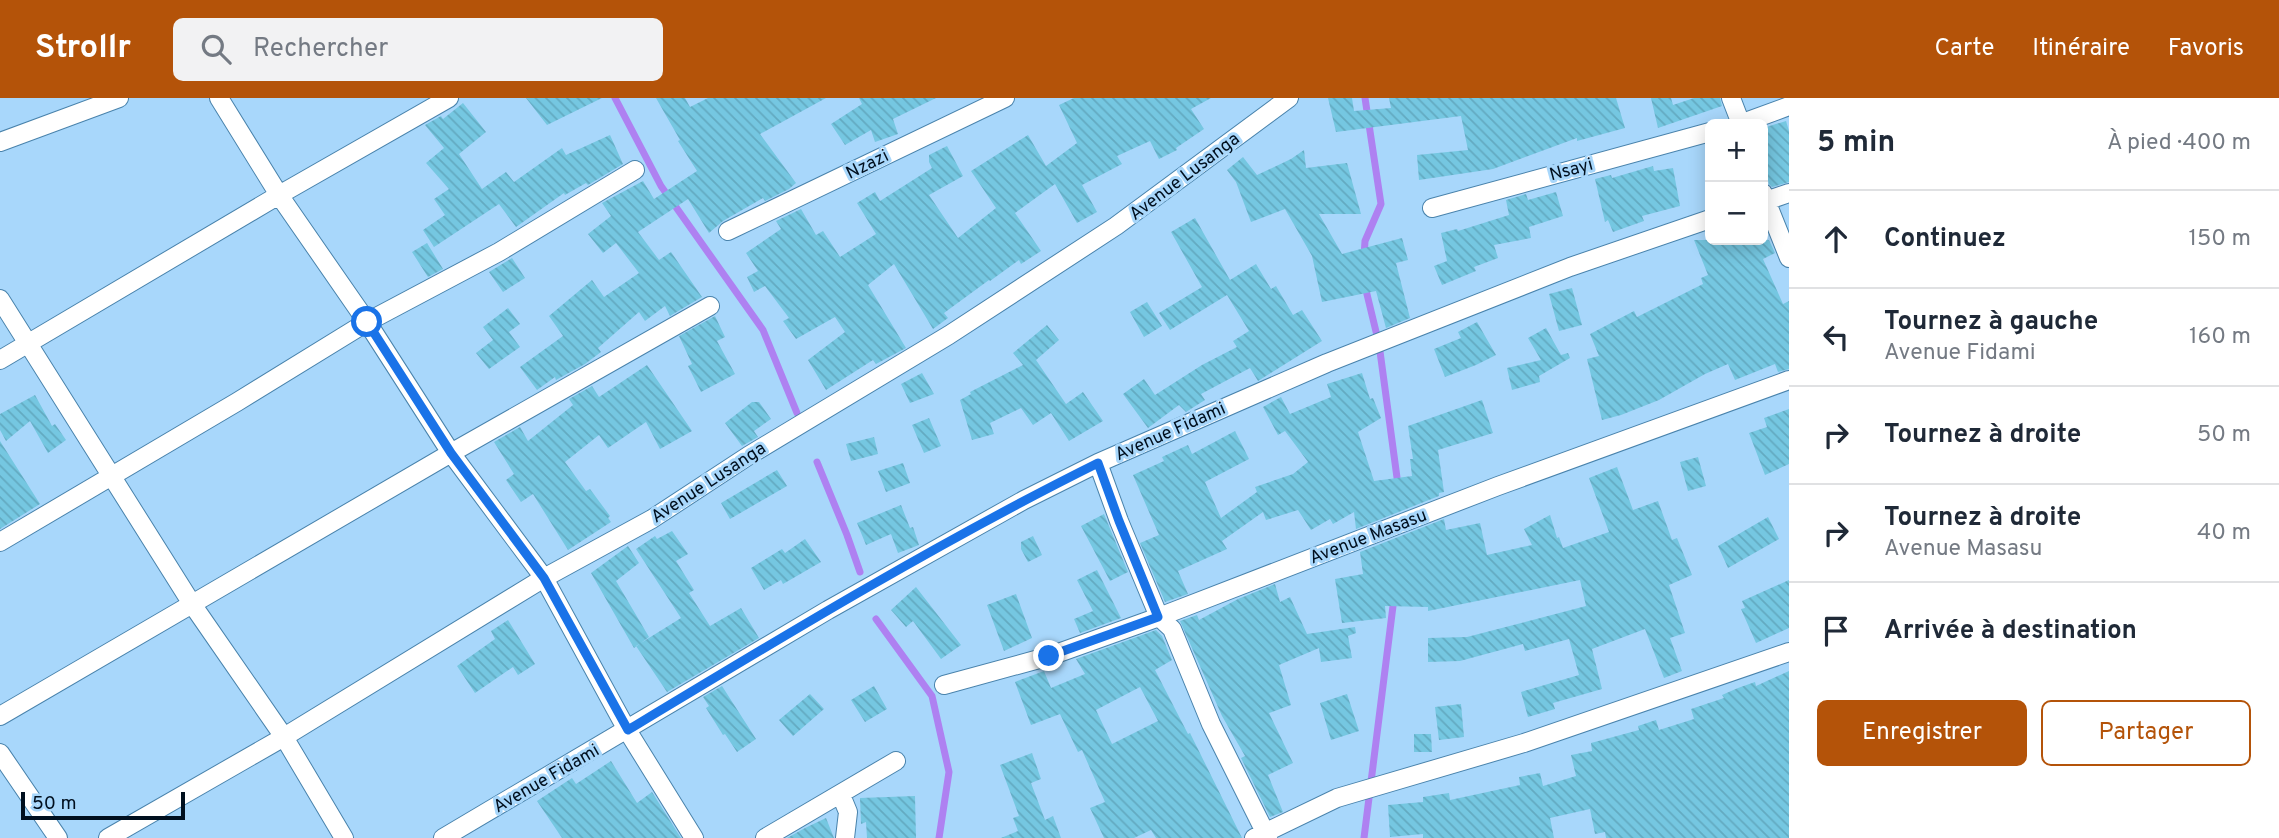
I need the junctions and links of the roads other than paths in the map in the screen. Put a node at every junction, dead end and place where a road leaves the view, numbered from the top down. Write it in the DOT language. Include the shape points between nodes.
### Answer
graph roads {
  1 [pos="119,98"];
  2 [pos="219,98"];
  3 [pos="449,98"];
  4 [pos="1005,98"];
  5 [pos="1289,98"];
  6 [pos="1731,98"];
  7 [pos="1789,106"];
  8 [pos="1739,119"];
  9 [pos="1754,119"];
  10 [pos="1705,133"];
  11 [pos="0,142"];
  12 [pos="635,170"];
  13 [pos="1789,193"];
  14 [pos="279,194"];
  15 [pos="1768,198"];
  16 [pos="1432,208"];
  17 [pos="1768,208"];
  18 [pos="1705,221"];
  19 [pos="728,231"];
  20 [pos="1789,258"];
  21 [pos="0,299"];
  22 [pos="710,306"];
  23 [pos="367,322"];
  24 [pos="27,344"];
  25 [pos="0,360"];
  26 [pos="1789,380"];
  27 [pos="451,453"];
  28 [pos="1098,463"];
  29 [pos="110,477"];
  30 [pos="0,542"];
  31 [pos="544,578"];
  32 [pos="192,604"];
  33 [pos="1158,617"];
  34 [pos="1789,652"];
  35 [pos="944,685"];
  36 [pos="0,716"];
  37 [pos="628,730"];
  38 [pos="284,737"];
  39 [pos="0,753"];
  40 [pos="895,761"];
  41 [pos="841,795"];
  42 [pos="1262,836"];
  43 [pos="58,838"];
  44 [pos="108,838"];
  45 [pos="344,838"];
  46 [pos="443,838"];
  47 [pos="694,838"];
  48 [pos="765,838"];
  49 [pos="845,838"];
  1 -- 11 [label="street"];
  2 -- 14 [label="street"];
  3 -- 14 [label="street"];
  4 -- 19 [label="street, Nzazi"];
  5 -- 31 [label="street, Avenue Lusanga" via="1116,226 961,328 652,519"];
  6 -- 8 [label="street"];
  7 -- 9 [label="street"];
  10 -- 16 [label="street, Nsayi"];
  12 -- 23 [label="street" via="499,252"];
  13 -- 15 [label="street"];
  14 -- 23 [label="street"];
  14 -- 24 [label="street"];
  17 -- 20 [label="street"];
  18 -- 28 [label="street, Avenue Fidami" via="1570,267 1327,363"];
  21 -- 24 [label="street"];
  22 -- 27 [label="street"];
  23 -- 27 [label="street"];
  23 -- 29 [label="street"];
  24 -- 25 [label="street"];
  24 -- 29 [label="street"];
  26 -- 33 [label="street, Avenue Masasu"];
  27 -- 31 [label="street"];
  27 -- 32 [label="street"];
  28 -- 33 [label="street"];
  28 -- 37 [label="street, Avenue Fidami" via="828,610"];
  29 -- 30 [label="street"];
  29 -- 32 [label="street"];
  31 -- 37 [label="street"];
  31 -- 38 [label="street, Avenue Lusanga"];
  32 -- 36 [label="street"];
  32 -- 38 [label="street"];
  33 -- 35 [label="street, Avenue Masasu" via="1049,656"];
  33 -- 42 [label="street" via="1172,629"];
  34 -- 42 [label="street" via="1524,743 1337,798"];
  37 -- 46 [label="street, Avenue Fidami"];
  37 -- 47 [label="street"];
  38 -- 44 [label="street, Avenue Lusanga"];
  38 -- 45 [label="street"];
  39 -- 43 [label="street"];
  40 -- 41 [label="street"];
  41 -- 48 [label="street"];
  41 -- 49 [label="street" via="848,812"];
}
